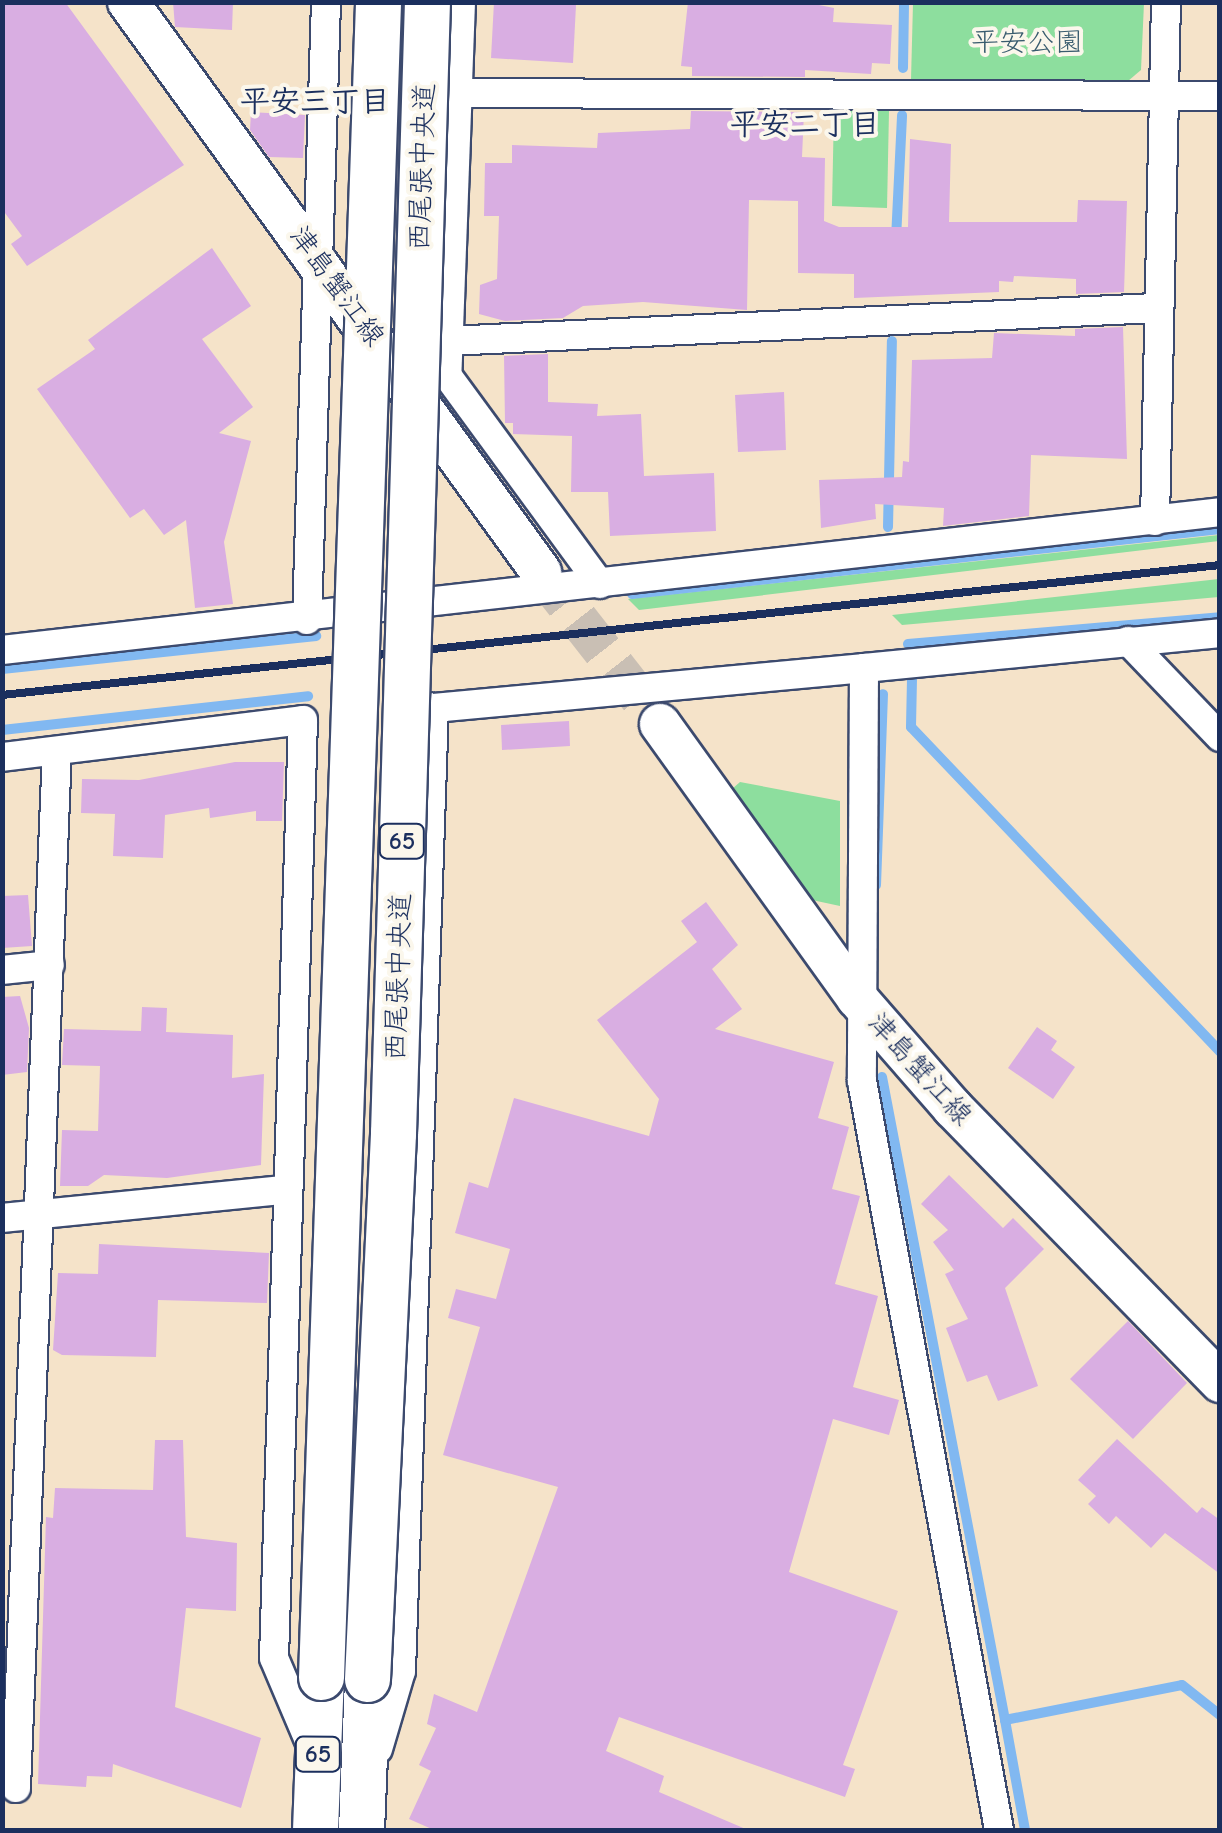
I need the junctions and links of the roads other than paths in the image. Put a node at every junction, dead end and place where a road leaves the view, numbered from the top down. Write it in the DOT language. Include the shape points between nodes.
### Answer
graph roads {
  1 [pos="128,2"];
  2 [pos="326,2"];
  3 [pos="378,2"];
  4 [pos="427,2"];
  5 [pos="460,2"];
  6 [pos="1166,2"];
  7 [pos="1164,92"];
  8 [pos="457,93"];
  9 [pos="1220,96"];
  10 [pos="319,260"];
  11 [pos="1156,308"];
  12 [pos="448,341"];
  13 [pos="1220,512"];
  14 [pos="1155,521"];
  15 [pos="542,572"];
  16 [pos="600,584"];
  17 [pos="306,620"];
  18 [pos="1220,633"];
  19 [pos="1128,640"];
  20 [pos="2,650"];
  21 [pos="864,668"];
  22 [pos="660,724"];
  23 [pos="1220,737"];
  24 [pos="58,751"];
  25 [pos="2,757"];
  26 [pos="50,965"];
  27 [pos="2,970"];
  28 [pos="858,998"];
  29 [pos="285,1190"];
  30 [pos="41,1214"];
  31 [pos="2,1218"];
  32 [pos="1220,1382"];
  33 [pos="318,1760"];
  34 [pos="16,1788"];
  35 [pos="362,1817"];
  36 [pos="315,1830"];
  37 [pos="999,1830"];
  1 -- 10 [label="main road, 津島蟹江線"];
  2 -- 10 [label="street"];
  3 -- 33 [label="main road, 西尾張中央道 / 65, bridge"];
  4 -- 35 [label="main road, 西尾張中央道 / 65, bridge" via="393,1133"];
  5 -- 8 [label="street"];
  6 -- 7 [label="street"];
  7 -- 8 [label="street"];
  7 -- 9 [label="street"];
  7 -- 11 [label="street"];
  8 -- 12 [label="street"];
  10 -- 15 [label="main road, 津島蟹江線"];
  10 -- 17 [label="street"];
  11 -- 12 [label="street"];
  11 -- 14 [label="street"];
  12 -- 16 [label="street" via="447,375"];
  13 -- 14 [label="street"];
  14 -- 16 [label="street"];
  16 -- 17 [label="street"];
  17 -- 20 [label="street"];
  18 -- 19 [label="street"];
  19 -- 21 [label="street"];
  19 -- 23 [label="street"];
  21 -- 28 [label="street"];
  21 -- 35 [label="street" via="434,708 401,1671"];
  22 -- 28 [label="main road, 津島蟹江線"];
  24 -- 25 [label="street"];
  24 -- 26 [label="street"];
  24 -- 29 [label="street" via="302,720"];
  26 -- 27 [label="street"];
  26 -- 30 [label="street"];
  28 -- 32 [label="main road, 津島蟹江線" via="953,1108"];
  28 -- 37 [label="street" via="862,1082"];
  29 -- 30 [label="street"];
  29 -- 33 [label="street" via="274,1658"];
  30 -- 31 [label="street"];
  30 -- 34 [label="street"];
  33 -- 36 [label="main road, 西尾張中央道 / 65"];
}
